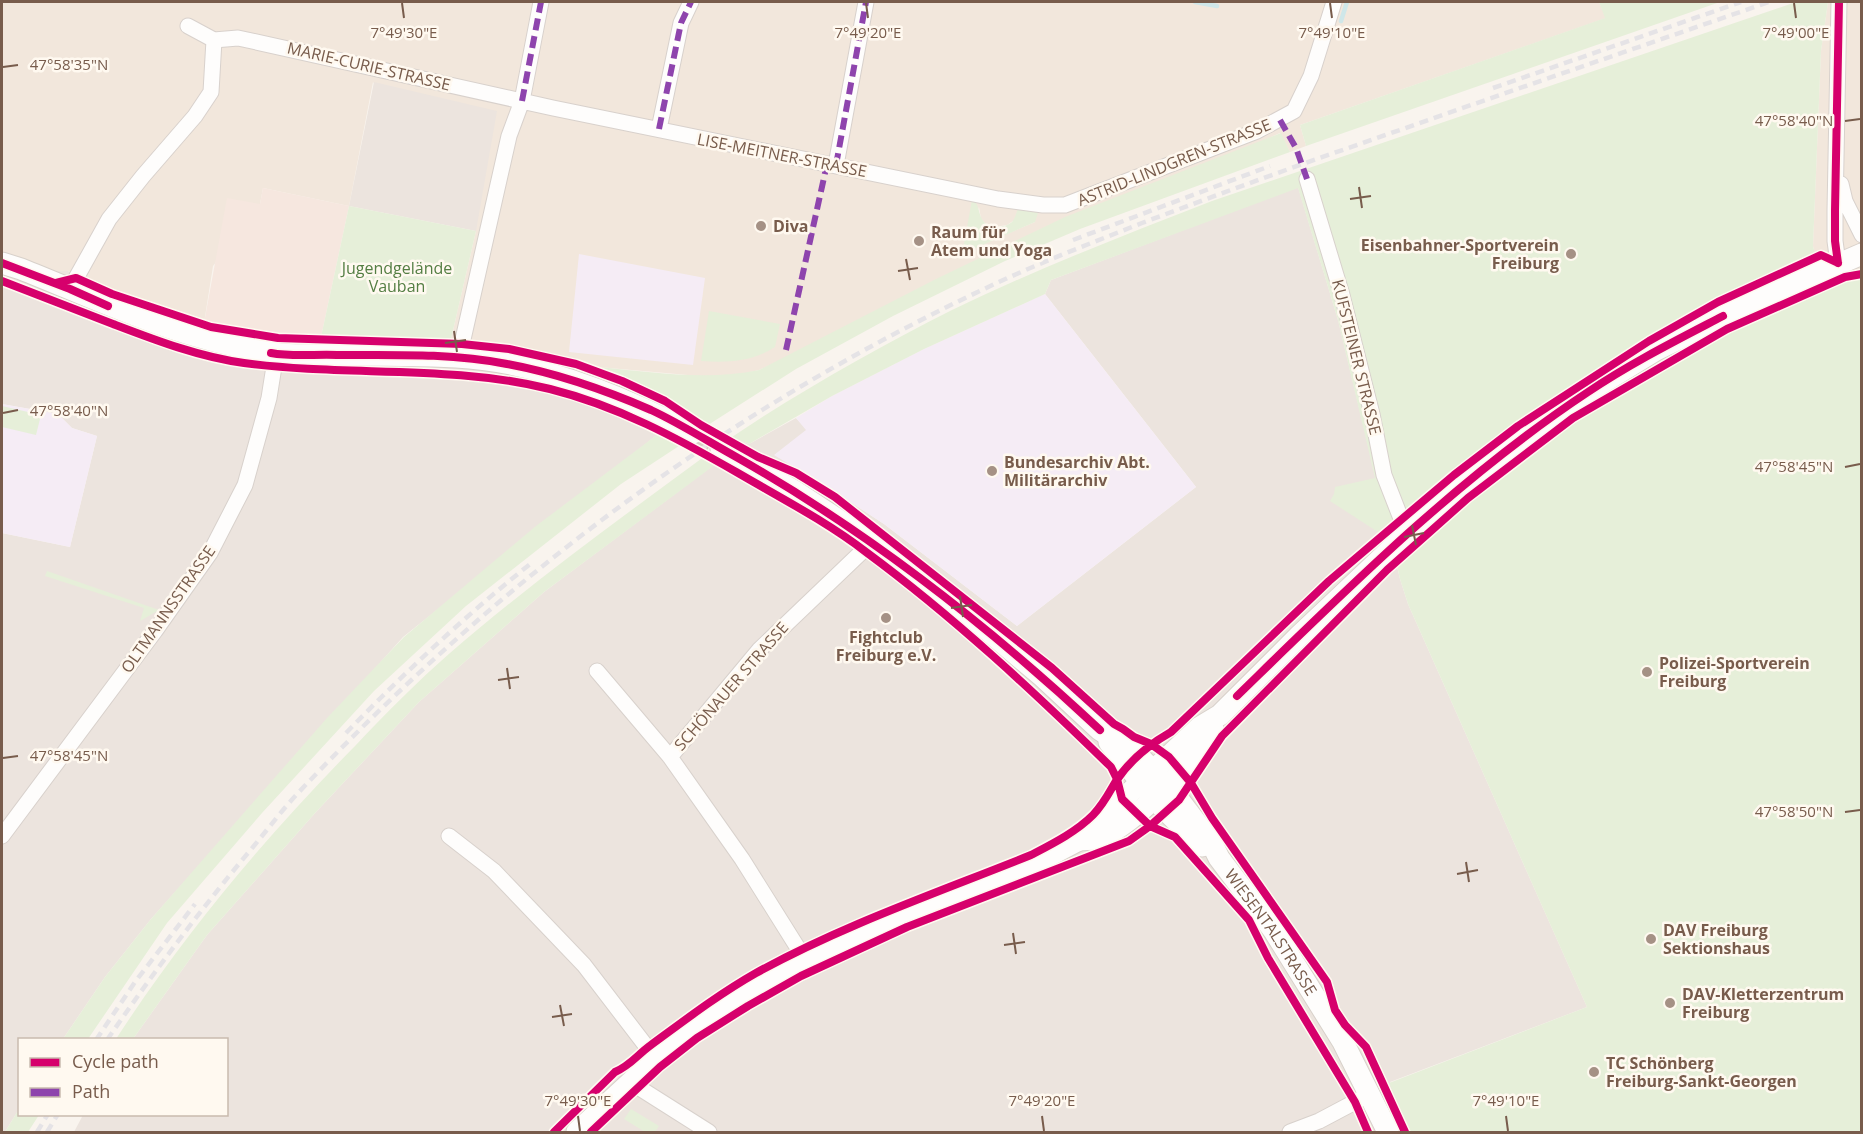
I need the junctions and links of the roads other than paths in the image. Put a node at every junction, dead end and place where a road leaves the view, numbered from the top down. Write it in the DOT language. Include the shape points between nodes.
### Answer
graph roads {
  1 [pos="541,2"];
  2 [pos="691,2"];
  3 [pos="866,2"];
  4 [pos="1334,2"];
  5 [pos="1839,2"];
  6 [pos="188,26"];
  7 [pos="214,40"];
  8 [pos="522,100"];
  9 [pos="659,129"];
  10 [pos="836,165"];
  11 [pos="1836,167"];
  12 [pos="1307,179"];
  13 [pos="1043,205"];
  14 [pos="1862,235"];
  15 [pos="1862,254"];
  16 [pos="2,263"];
  17 [pos="1838,263"];
  18 [pos="70,289"];
  19 [pos="276,354"];
  20 [pos="459,357"];
  21 [pos="693,432"];
  22 [pos="721,449"];
  23 [pos="1407,534"];
  24 [pos="872,542"];
  25 [pos="597,671"];
  26 [pos="670,757"];
  27 [pos="1153,784"];
  28 [pos="2,836"];
  29 [pos="449,836"];
  30 [pos="806,961"];
  31 [pos="656,1059"];
  32 [pos="630,1082"];
  33 [pos="1370,1094"];
  34 [pos="577,1132"];
  35 [pos="709,1132"];
  36 [pos="1290,1132"];
  37 [pos="1388,1132"];
  1 -- 8 [label="street"];
  2 -- 9 [label="street" via="681,23"];
  3 -- 10 [label="street"];
  4 -- 13 [label="street, ASTRID-LINDGREN-STRASSE" via="1311,76 1294,111 1257,131 1065,205"];
  5 -- 11 [label="street"];
  6 -- 7 [label="street"];
  7 -- 8 [label="street, MARIE-CURIE-STRASSE" via="252,40"];
  7 -- 18 [label="street" via="211,92 109,219"];
  8 -- 9 [label="street, LISE-MEITNER-STRASSE"];
  8 -- 20 [label="street" via="509,136"];
  9 -- 10 [label="street, LISE-MEITNER-STRASSE"];
  10 -- 13 [label="street, LISE-MEITNER-STRASSE"];
  11 -- 14 [label="street" via="1845,201"];
  11 -- 17 [label="street"];
  12 -- 23 [label="street, KUFSTEINER STRASSE" via="1345,306 1384,475"];
  15 -- 17 [label="main road"];
  16 -- 18 [label="main road"];
  17 -- 23 [label="main road" via="1656,350 1588,391 1525,436"];
  18 -- 19 [label="main road" via="173,330"];
  19 -- 20 [label="main road"];
  19 -- 28 [label="street, OLTMANNSSTRASSE" via="269,398 244,485 210,553"];
  20 -- 21 [label="main road" via="553,375 608,393"];
  22 -- 24 [label="main road, WIESENTALSTRASSE"];
  23 -- 27 [label="main road" via="1220,715 1200,727"];
  24 -- 26 [label="street, SCHÖNAUER STRASSE" via="759,650"];
  24 -- 27 [label="main road, WIESENTALSTRASSE" via="1044,677"];
  25 -- 26 [label="street, SCHÖNAUER STRASSE"];
  26 -- 30 [label="street, SCHÖNAUER STRASSE" via="742,859"];
  27 -- 30 [label="main road" via="1079,840 1018,872 903,917"];
  27 -- 33 [label="main road, WIESENTALSTRASSE" via="1203,848 1219,858 1274,931 1344,1042"];
  29 -- 31 [label="street" via="494,871 584,964"];
  30 -- 31 [label="main road" via="710,1018"];
  31 -- 32 [label="main road"];
  32 -- 34 [label="main road"];
  32 -- 35 [label="street"];
  33 -- 36 [label="street"];
  33 -- 37 [label="main road, WIESENTALSTRASSE"];
}
